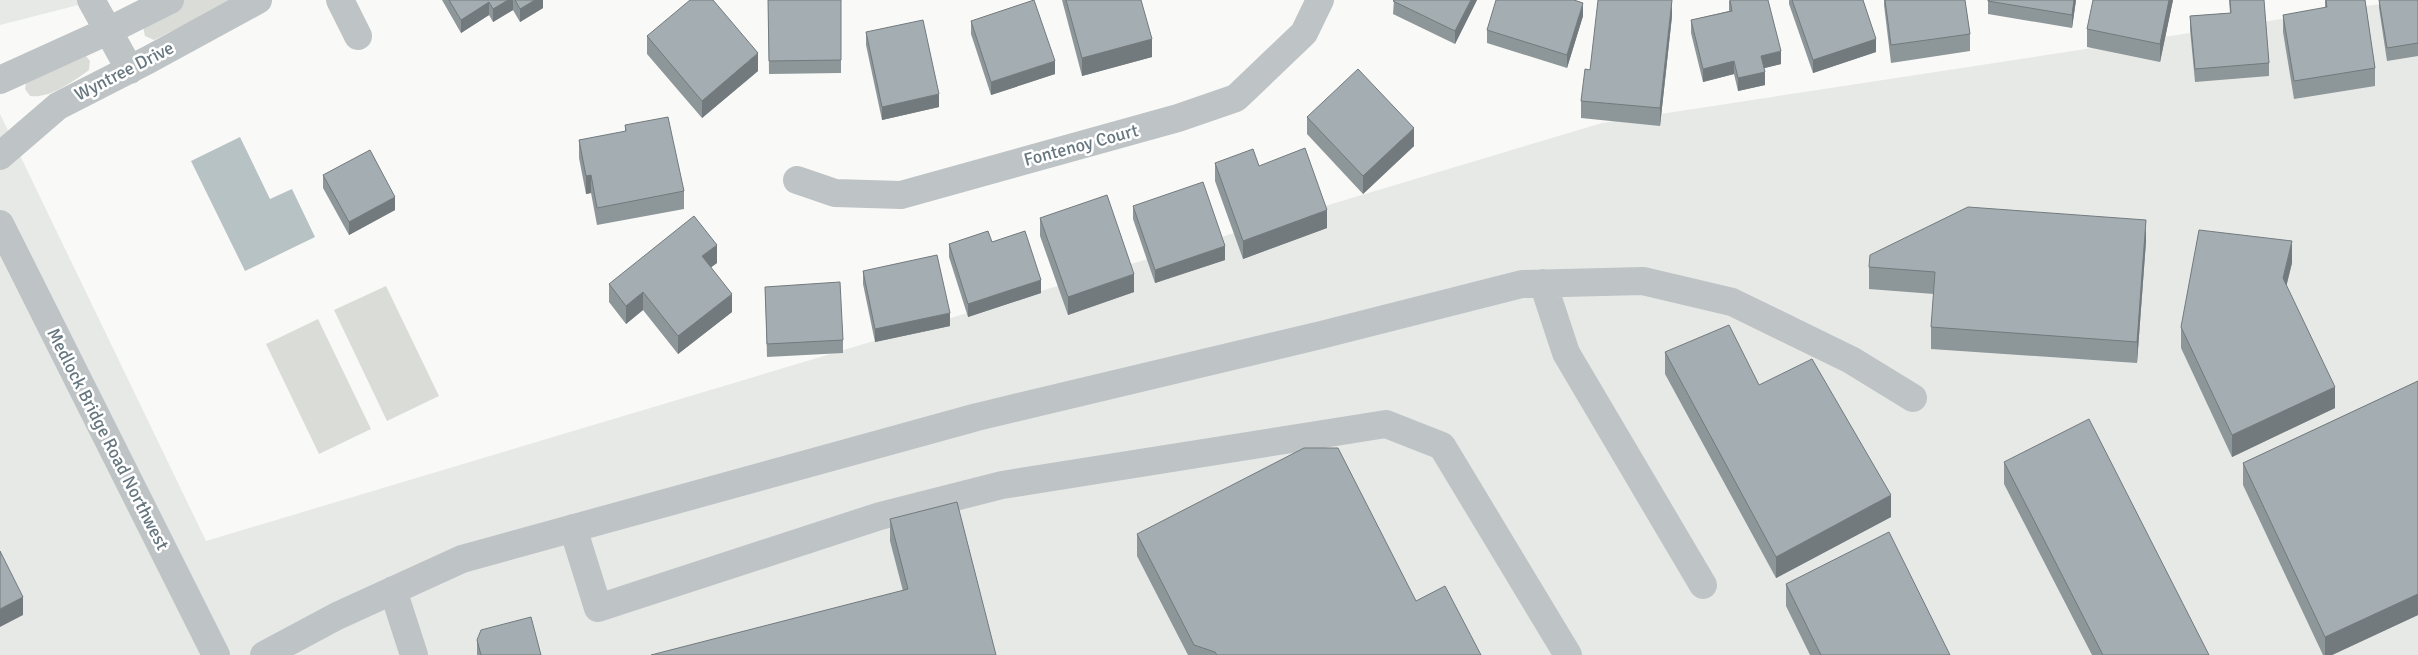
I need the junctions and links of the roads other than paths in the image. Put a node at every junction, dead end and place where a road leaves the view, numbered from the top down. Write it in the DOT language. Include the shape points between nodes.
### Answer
graph roads {
  1 [pos="91,0"];
  2 [pos="170,0"];
  3 [pos="258,0"];
  4 [pos="340,0"];
  5 [pos="1320,0"];
  6 [pos="110,30"];
  7 [pos="358,36"];
  8 [pos="130,70"];
  9 [pos="0,80"];
  10 [pos="0,156"];
  11 [pos="796,180"];
  12 [pos="0,224"];
  13 [pos="10,268"];
  14 [pos="1543,283"];
  15 [pos="1912,398"];
  16 [pos="573,528"];
  17 [pos="1703,585"];
  18 [pos="393,590"];
  19 [pos="216,655"];
  20 [pos="264,655"];
  21 [pos="414,655"];
  22 [pos="1568,655"];
  1 -- 6 [label="street"];
  2 -- 6 [label="street"];
  3 -- 8 [label="street, Wyntree Drive"];
  4 -- 7 [label="street"];
  5 -- 11 [label="street, Fontenoy Court" via="1304,33 1236,98 1178,118 901,195 835,193"];
  6 -- 8 [label="street"];
  6 -- 9 [label="street"];
  8 -- 10 [label="street, Wyntree Drive" via="58,106"];
  12 -- 13 [label="street, Medlock Bridge Road Northwest"];
  13 -- 19 [label="street, Medlock Bridge Road Northwest"];
  14 -- 15 [label="street" via="1643,281 1732,302 1851,360"];
  14 -- 16 [label="street" via="1522,284 977,417"];
  14 -- 17 [label="street" via="1566,353"];
  16 -- 18 [label="street" via="462,559"];
  16 -- 22 [label="street" via="598,608 880,516 1002,485 1386,424 1442,446"];
  18 -- 20 [label="street"];
  18 -- 21 [label="street"];
}
